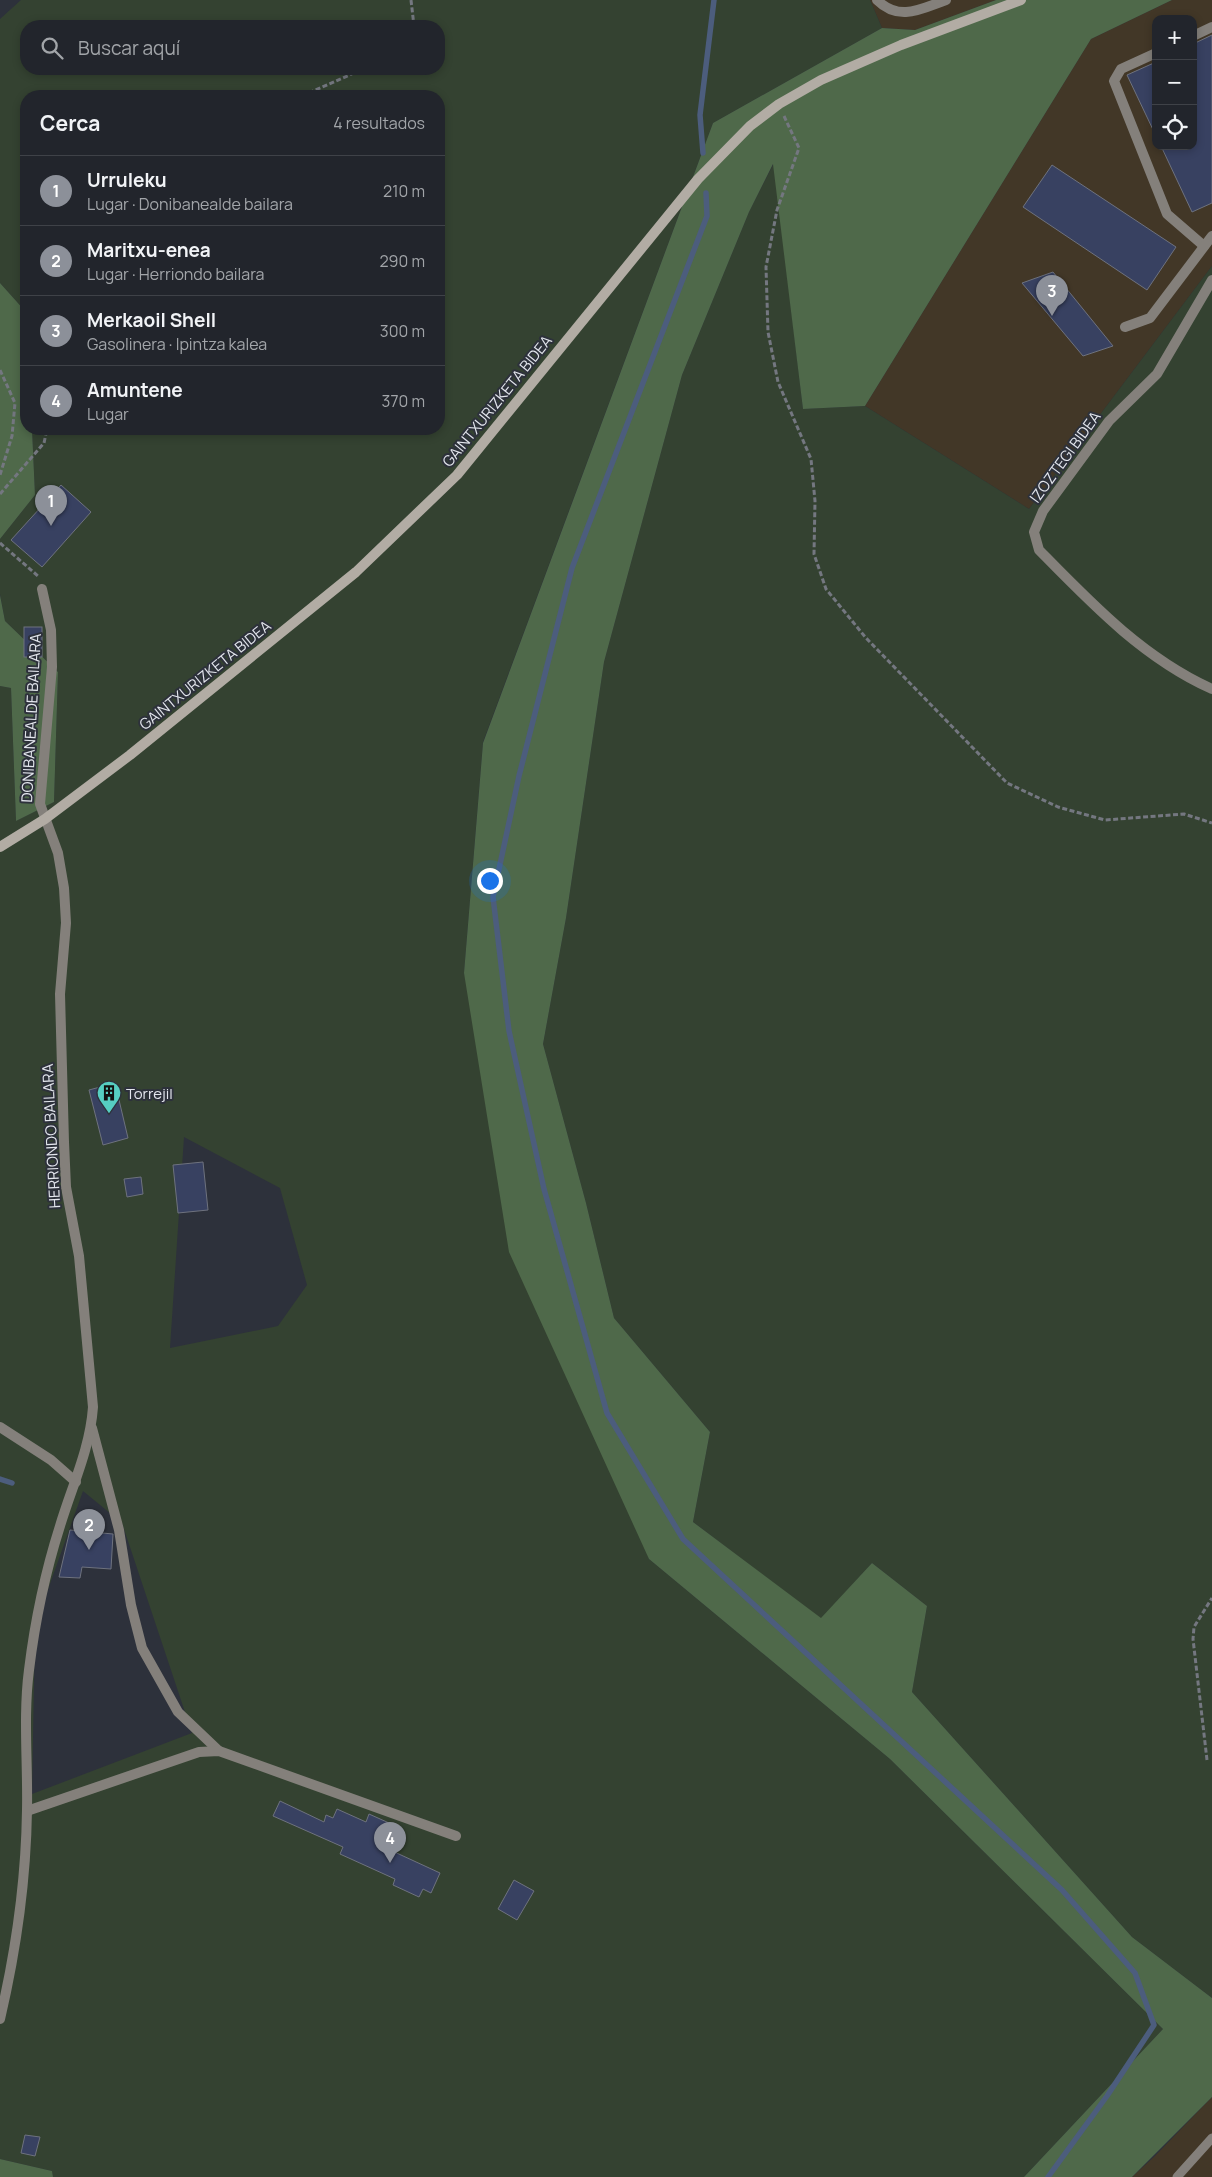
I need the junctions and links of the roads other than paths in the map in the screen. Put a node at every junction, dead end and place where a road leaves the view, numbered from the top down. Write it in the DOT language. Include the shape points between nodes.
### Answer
graph roads {
  1 [pos="877,0"];
  2 [pos="946,0"];
  3 [pos="1021,0"];
  4 [pos="1212,27"];
  5 [pos="1197,34"];
  6 [pos="1152,55"];
  7 [pos="1212,236"];
  8 [pos="1204,246"];
  9 [pos="1212,280"];
  10 [pos="1125,327"];
  11 [pos="42,588"];
  12 [pos="1212,689"];
  13 [pos="45,819"];
  14 [pos="0,847"];
  15 [pos="0,1427"];
  16 [pos="91,1427"];
  17 [pos="76,1482"];
  18 [pos="219,1751"];
  19 [pos="27,1811"];
  20 [pos="456,1836"];
  21 [pos="0,2020"];
  22 [pos="1212,2138"];
  23 [pos="1177,2177"];
  1 -- 2 [label="street" via="896,12 911,13"];
  3 -- 13 [label="main road, GAINTXURIZKETA BIDEA" via="901,45 821,80 779,104 750,126 698,179 450,482 356,572 130,755"];
  4 -- 5 [label="street"];
  6 -- 8 [label="street" via="1122,69 1114,81 1166,214"];
  7 -- 8 [label="street"];
  8 -- 10 [label="street" via="1150,318"];
  9 -- 12 [label="street, IZOZTEGI BIDEA" via="1157,374 1109,421 1043,511 1034,532 1039,550 1122,632 1188,678"];
  11 -- 13 [label="street, DONIBANEALDE BAILARA" via="51,630 52,667 40,804"];
  13 -- 14 [label="main road, GAINTXURIZKETA BIDEA"];
  13 -- 16 [label="street, HERRIONDO BAILARA" via="58,853 64,888 66,923 60,994 66,1187 80,1275 93,1406"];
  15 -- 17 [label="street" via="51,1460"];
  16 -- 17 [label="street, HERRIONDO BAILARA"];
  16 -- 18 [label="street" via="118,1530 130,1605 142,1648 178,1712"];
  17 -- 19 [label="street, HERRIONDO BAILARA" via="40,1599 29,1671"];
  18 -- 19 [label="street" via="199,1752"];
  18 -- 20 [label="street"];
  19 -- 21 [label="street, HERRIONDO BAILARA" via="13,1966"];
  22 -- 23 [label="lane"];
}
